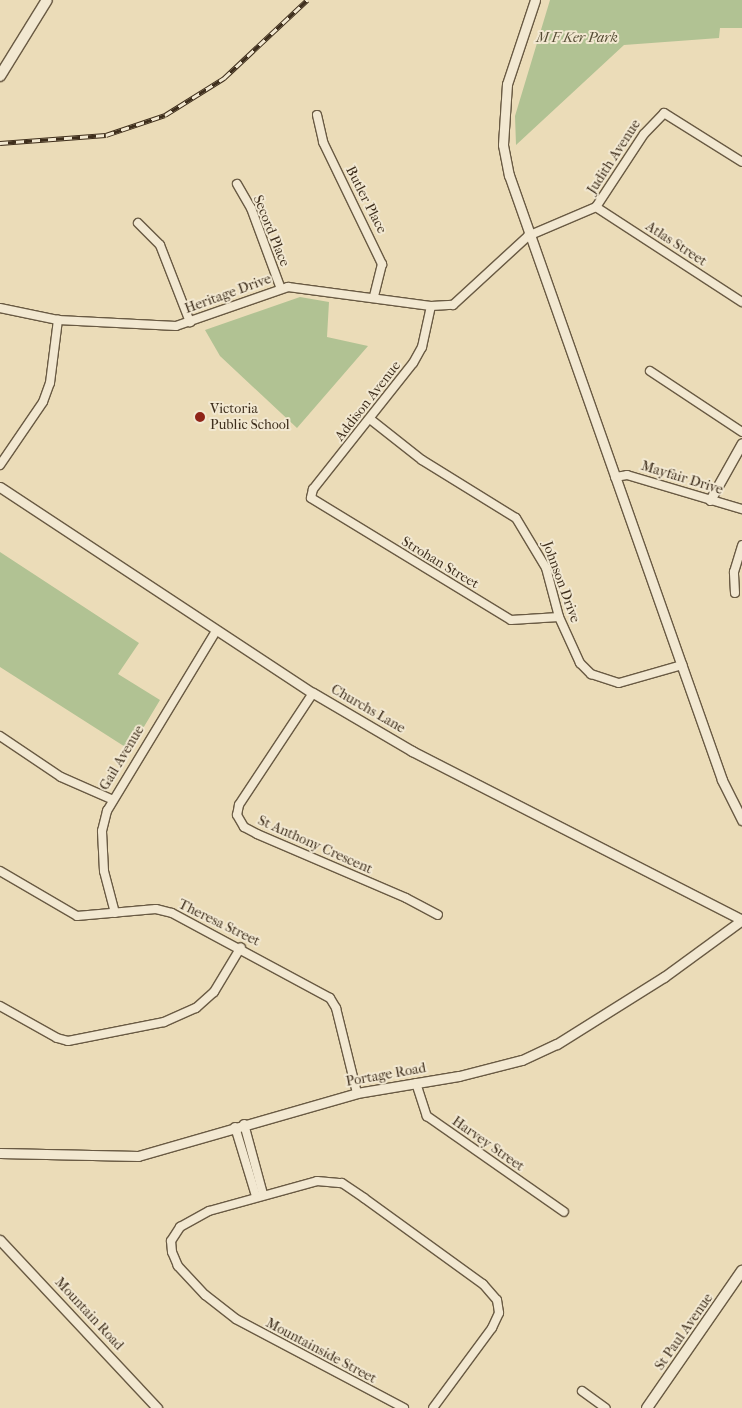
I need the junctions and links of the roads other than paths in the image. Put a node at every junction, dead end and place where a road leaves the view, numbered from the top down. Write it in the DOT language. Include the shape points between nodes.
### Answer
graph roads {
  1 [pos="47,0"];
  2 [pos="535,0"];
  3 [pos="0,76"];
  4 [pos="316,115"];
  5 [pos="742,162"];
  6 [pos="237,184"];
  7 [pos="596,207"];
  8 [pos="138,223"];
  9 [pos="528,236"];
  10 [pos="281,289"];
  11 [pos="374,297"];
  12 [pos="742,302"];
  13 [pos="431,306"];
  14 [pos="0,308"];
  15 [pos="58,320"];
  16 [pos="190,322"];
  17 [pos="650,371"];
  18 [pos="370,419"];
  19 [pos="742,432"];
  20 [pos="742,442"];
  21 [pos="0,465"];
  22 [pos="615,477"];
  23 [pos="0,487"];
  24 [pos="710,500"];
  25 [pos="315,502"];
  26 [pos="742,509"];
  27 [pos="742,545"];
  28 [pos="735,593"];
  29 [pos="559,618"];
  30 [pos="216,630"];
  31 [pos="682,665"];
  32 [pos="313,693"];
  33 [pos="0,736"];
  34 [pos="112,799"];
  35 [pos="742,820"];
  36 [pos="0,871"];
  37 [pos="115,913"];
  38 [pos="438,915"];
  39 [pos="742,920"];
  40 [pos="241,946"];
  41 [pos="0,1006"];
  42 [pos="416,1083"];
  43 [pos="357,1093"];
  44 [pos="240,1126"];
  45 [pos="0,1153"];
  46 [pos="259,1195"];
  47 [pos="564,1212"];
  48 [pos="0,1240"];
  49 [pos="742,1271"];
  50 [pos="582,1391"];
  51 [pos="157,1408"];
  52 [pos="404,1408"];
  53 [pos="433,1408"];
  54 [pos="605,1408"];
  55 [pos="647,1408"];
  1 -- 3 [label="main road"];
  2 -- 9 [label="street" via="507,84 503,145"];
  4 -- 11 [label="street, Butler Place" via="323,142 382,264"];
  5 -- 7 [label="street, Judith Avenue" via="664,113 644,134"];
  6 -- 10 [label="street, Secord Place" via="251,208"];
  7 -- 9 [label="street, Judith Avenue"];
  7 -- 12 [label="street, Atlas Street"];
  8 -- 16 [label="street" via="160,245"];
  9 -- 13 [label="street, Heritage Drive" via="462,299 453,305"];
  9 -- 22 [label="street"];
  10 -- 11 [label="street, Heritage Drive"];
  10 -- 16 [label="street, Heritage Drive"];
  11 -- 13 [label="street, Heritage Drive"];
  13 -- 18 [label="street, Addison Avenue" via="418,354"];
  14 -- 15 [label="street, Heritage Drive"];
  15 -- 16 [label="street, Heritage Drive" via="156,326"];
  15 -- 21 [label="street" via="50,383 43,402"];
  17 -- 19 [label="street"];
  18 -- 25 [label="street, Addison Avenue" via="313,489 311,498"];
  18 -- 29 [label="street, Johnson Drive" via="422,460 516,518 546,568"];
  20 -- 24 [label="street"];
  22 -- 24 [label="street, Mayfair Drive" via="627,475"];
  22 -- 31 [label="street"];
  23 -- 30 [label="street, Churchs Lane"];
  24 -- 26 [label="street, Mayfair Drive"];
  25 -- 29 [label="street, Strohan Street" via="512,620"];
  27 -- 28 [label="street" via="734,572"];
  29 -- 31 [label="street, Johnson Drive" via="580,663 606,682 619,683"];
  30 -- 32 [label="street, Churchs Lane"];
  30 -- 34 [label="street, Gail Avenue"];
  31 -- 35 [label="street" via="722,780"];
  32 -- 38 [label="street, St Anthony Crescent" via="239,804 236,816 244,827 257,834"];
  32 -- 39 [label="street, Churchs Lane" via="460,777"];
  33 -- 34 [label="street" via="61,777"];
  34 -- 37 [label="street, Gail Avenue" via="102,831 102,847"];
  36 -- 37 [label="street, Theresa Street" via="77,916"];
  37 -- 40 [label="street, Theresa Street" via="156,909 172,913"];
  39 -- 42 [label="street, Portage Road" via="679,967 557,1044 486,1071"];
  40 -- 41 [label="street" via="214,992 196,1008 164,1022 68,1041"];
  40 -- 43 [label="street, Theresa Street" via="330,998 336,1008"];
  42 -- 43 [label="street, Portage Road"];
  42 -- 47 [label="street, Harvey Street" via="427,1116"];
  43 -- 44 [label="street, Portage Road"];
  44 -- 45 [label="street, Portage Road" via="123,1158"];
  44 -- 46 [label="street"];
  46 -- 52 [label="street, Mountainside Street" via="209,1211 180,1227 170,1241 178,1266 228,1313"];
  46 -- 53 [label="street" via="317,1181 342,1183 483,1284 497,1300 492,1328"];
  48 -- 51 [label="street, Mountain Road"];
  49 -- 55 [label="main road, St Paul Avenue"];
  50 -- 54 [label="street"];
}
